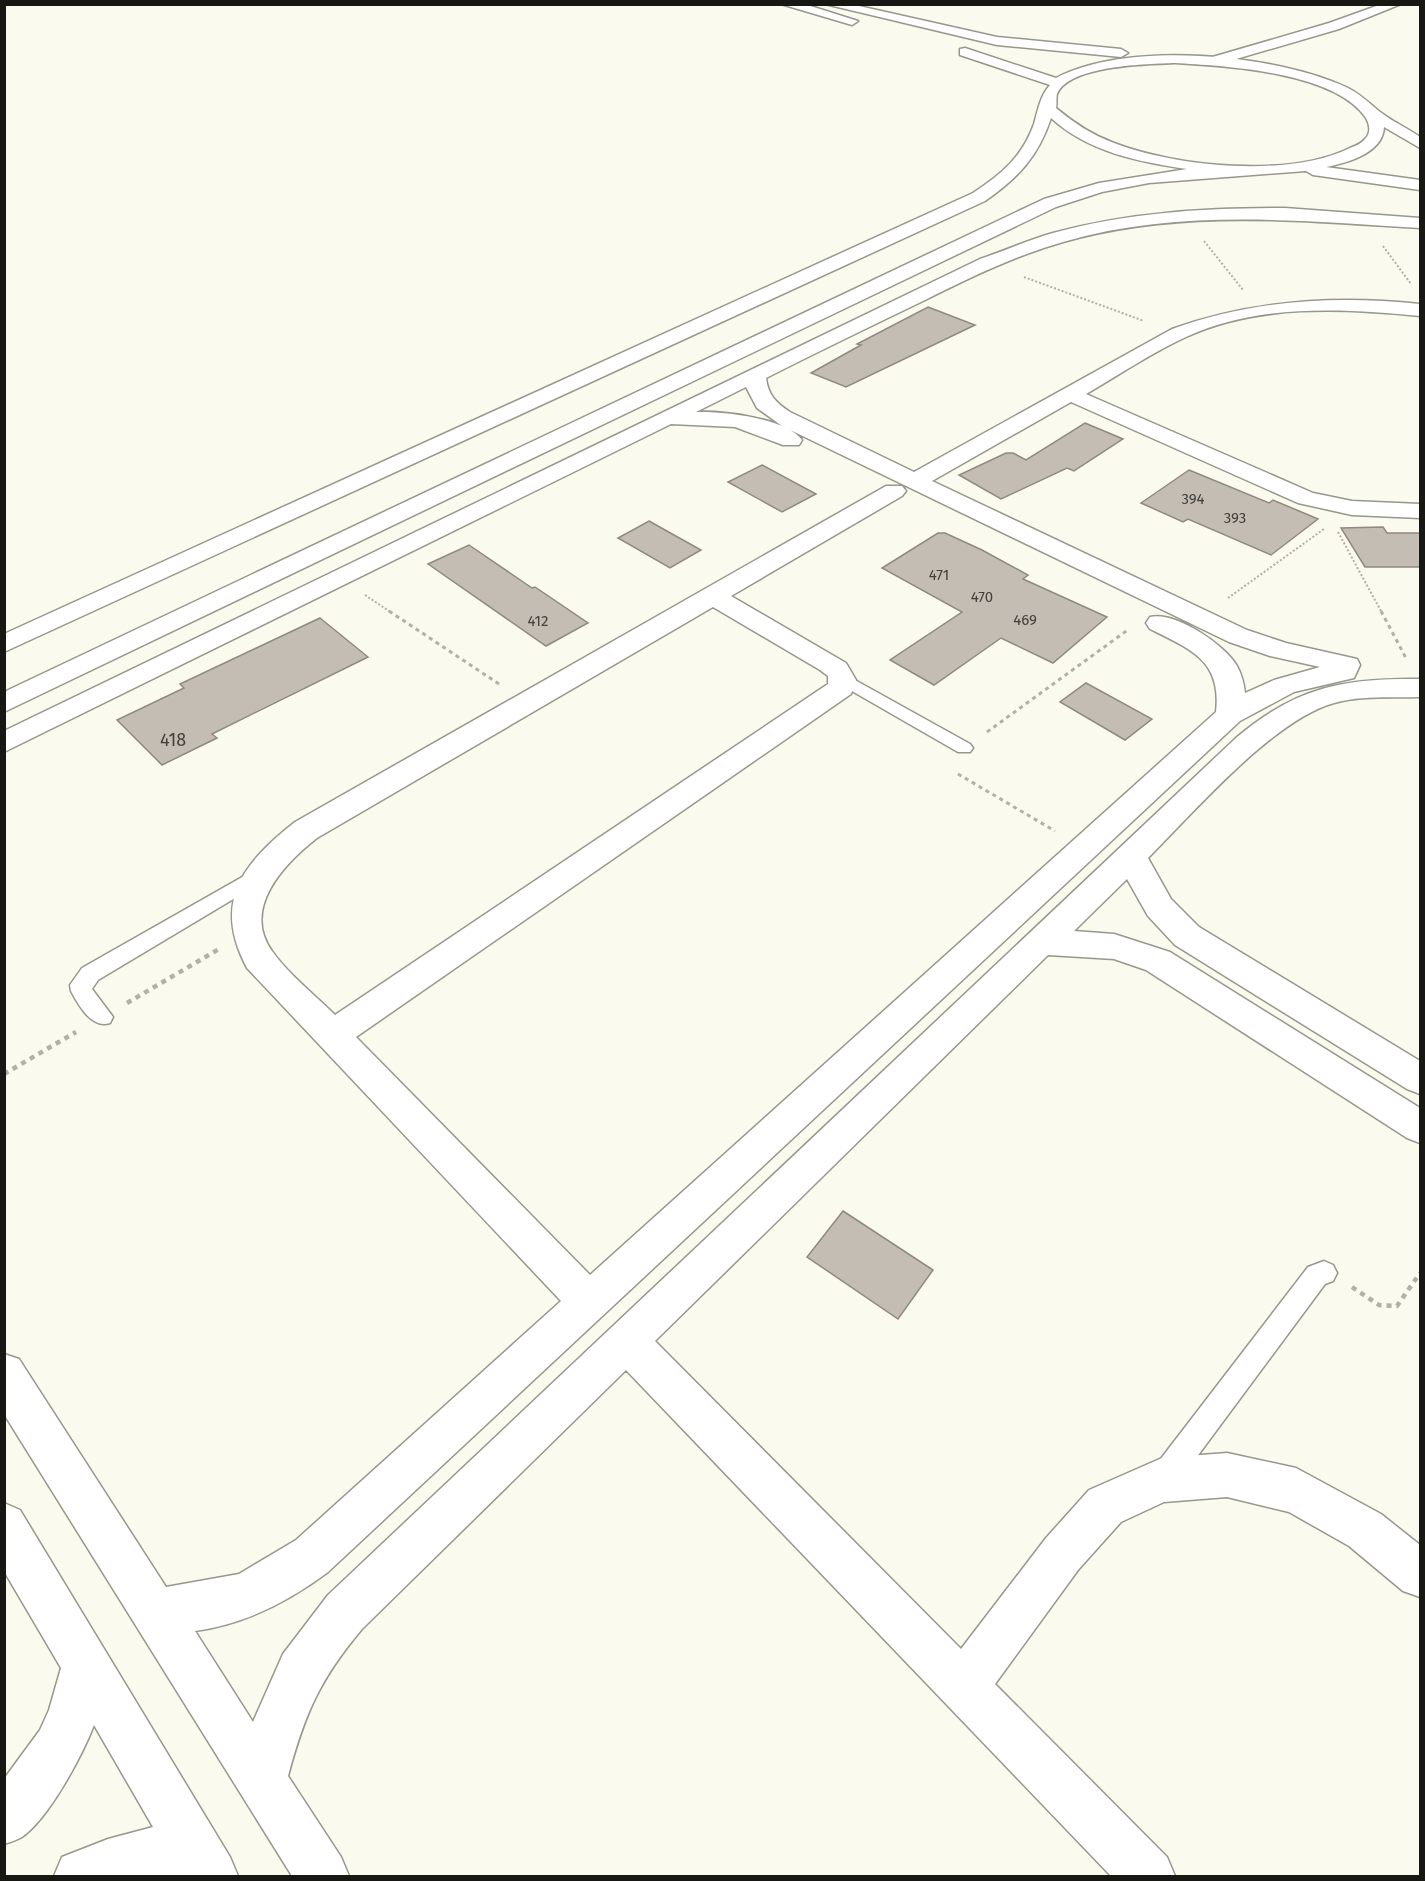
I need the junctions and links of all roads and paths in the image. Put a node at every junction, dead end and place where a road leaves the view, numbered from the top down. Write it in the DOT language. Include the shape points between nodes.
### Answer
graph roads {
  1 [pos="787,4"];
  2 [pos="831,4"];
  3 [pos="1395,4"];
  4 [pos="917,38"];
  5 [pos="948,47"];
  6 [pos="1194,60"];
  7 [pos="1214,61"];
  8 [pos="1058,83"];
  9 [pos="1048,102"];
  10 [pos="1370,111"];
  11 [pos="1420,143"];
  12 [pos="1294,167"];
  13 [pos="1250,169"];
  14 [pos="1420,185"];
  15 [pos="1185,217"];
  16 [pos="1361,217"];
  17 [pos="1420,223"];
  18 [pos="986,263"];
  19 [pos="1414,287"];
  20 [pos="1258,309"];
  21 [pos="1420,310"];
  22 [pos="1179,333"];
  23 [pos="755,375"];
  24 [pos="1069,394"];
  25 [pos="662,420"];
  26 [pos="905,486"];
  27 [pos="1420,511"];
  28 [pos="338,577"];
  29 [pos="713,596"];
  30 [pos="1147,616"];
  31 [pos="1201,618"];
  32 [pos="4,644"];
  33 [pos="1370,669"];
  34 [pos="1418,676"];
  35 [pos="844,679"];
  36 [pos="4,703"];
  37 [pos="527,703"];
  38 [pos="1230,715"];
  39 [pos="4,743"];
  40 [pos="964,748"];
  41 [pos="1084,848"];
  42 [pos="1131,854"];
  43 [pos="260,874"];
  44 [pos="1039,943"];
  45 [pos="102,1017"];
  46 [pos="332,1035"];
  47 [pos="1420,1079"];
  48 [pos="1420,1127"];
  49 [pos="1324,1273"];
  50 [pos="1420,1273"];
  51 [pos="589,1302"];
  52 [pos="626,1341"];
  53 [pos="4,1374"];
  54 [pos="1162,1480"];
  55 [pos="4,1526"];
  56 [pos="1420,1574"];
  57 [pos="155,1612"];
  58 [pos="86,1664"];
  59 [pos="963,1687"];
  60 [pos="261,1780"];
  61 [pos="4,1818"];
  62 [pos="203,1862"];
  63 [pos="81,1876"];
  64 [pos="322,1876"];
  65 [pos="1148,1876"];
  1 -- 4 [label="street"];
  2 -- 6 [label="street" via="1006,42"];
  3 -- 7 [label="street" via="1334,27"];
  5 -- 8 [label="street"];
  6 -- 7 [label="street"];
  6 -- 8 [label="street" via="1120,63 1083,71"];
  7 -- 10 [label="street" via="1309,79 1352,97"];
  8 -- 9 [label="street" via="1048,95"];
  9 -- 13 [label="street" via="1054,116 1072,131 1118,150 1181,164"];
  9 -- 32 [label="street" via="1036,142 1025,160 1007,179 979,197"];
  10 -- 11 [label="street"];
  10 -- 12 [label="street" via="1378,125 1367,146 1330,161"];
  12 -- 13 [label="street"];
  12 -- 14 [label="street"];
  13 -- 36 [label="street" via="1139,179 1050,203"];
  15 -- 16 [label="street"];
  15 -- 18 [label="street" via="1060,237"];
  15 -- 20 [label="path"];
  16 -- 17 [label="street"];
  16 -- 19 [label="path"];
  18 -- 22 [label="path"];
  18 -- 23 [label="street"];
  20 -- 21 [label="street" via="1347,304"];
  20 -- 22 [label="street"];
  22 -- 24 [label="street"];
  23 -- 25 [label="street"];
  23 -- 26 [label="street" via="759,398 774,412"];
  24 -- 26 [label="street"];
  24 -- 27 [label="street" via="1306,498 1352,508"];
  25 -- 26 [label="street" via="713,417 748,422"];
  25 -- 28 [label="street"];
  26 -- 29 [label="street"];
  26 -- 30 [label="street"];
  26 -- 31 [label="street"];
  28 -- 37 [label="path"];
  28 -- 39 [label="street"];
  29 -- 35 [label="street" via="830,664"];
  29 -- 37 [label="street"];
  30 -- 38 [label="street" via="1199,642 1218,658 1230,677"];
  30 -- 40 [label="path"];
  31 -- 33 [label="street" via="1279,650"];
  31 -- 34 [label="path" via="1333,523"];
  33 -- 34 [label="street"];
  33 -- 38 [label="street" via="1290,682 1257,696"];
  34 -- 42 [label="street" via="1316,698 1289,710 1267,725"];
  35 -- 40 [label="lane"];
  35 -- 46 [label="street" via="833,695"];
  37 -- 43 [label="street" via="306,830 280,850"];
  38 -- 41 [label="street"];
  40 -- 41 [label="path" via="948,761 950,769"];
  41 -- 51 [label="street"];
  42 -- 44 [label="street"];
  42 -- 47 [label="street" via="1152,900 1166,919 1187,936"];
  43 -- 45 [label="lane" via="90,974 81,985 82,991"];
  43 -- 46 [label="street" via="248,903 248,933 259,959"];
  44 -- 48 [label="street" via="1109,944 1158,961"];
  44 -- 52 [label="street"];
  46 -- 51 [label="street"];
  49 -- 50 [label="path" via="1333,1274 1388,1309 1397,1306"];
  49 -- 54 [label="lane" via="1317,1275"];
  51 -- 57 [label="street" via="312,1556 279,1581 242,1599"];
  52 -- 59 [label="street"];
  52 -- 60 [label="street" via="316,1644 293,1681"];
  53 -- 57 [label="street"];
  54 -- 56 [label="street" via="1227,1475 1296,1491 1365,1530"];
  54 -- 59 [label="street" via="1105,1506 1062,1554"];
  55 -- 58 [label="street"];
  57 -- 60 [label="street"];
  58 -- 61 [label="street" via="78,1704 60,1746 33,1787"];
  58 -- 62 [label="street"];
  59 -- 65 [label="street"];
  60 -- 64 [label="street"];
  62 -- 63 [label="street" via="154,1851"];
}
